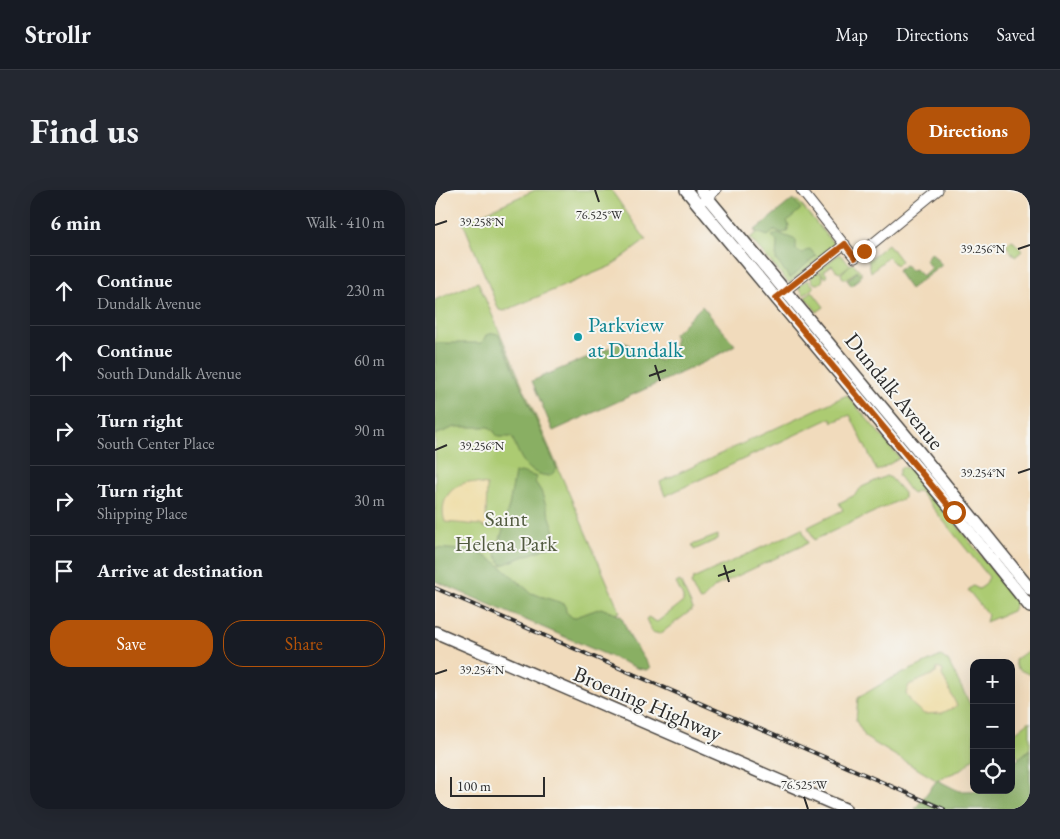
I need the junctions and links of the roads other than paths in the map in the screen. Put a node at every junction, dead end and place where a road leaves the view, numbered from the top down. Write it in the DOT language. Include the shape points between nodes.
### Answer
graph roads {
  1 [pos="686,190"];
  2 [pos="801,190"];
  3 [pos="939,190"];
  4 [pos="705,196"];
  5 [pos="845,244"];
  6 [pos="781,294"];
  7 [pos="819,340"];
  8 [pos="1030,589"];
  9 [pos="1030,607"];
  10 [pos="435,632"];
  11 [pos="845,809"];
  1 -- 4 [label="main road"];
  2 -- 5 [label="street"];
  3 -- 5 [label="street" via="855,258"];
  4 -- 6 [label="main road"];
  5 -- 6 [label="street"];
  6 -- 7 [label="main road"];
  7 -- 8 [label="main road, Dundalk Avenue"];
  7 -- 9 [label="main road, Dundalk Avenue"];
  10 -- 11 [label="main road, Broening Highway"];
}
